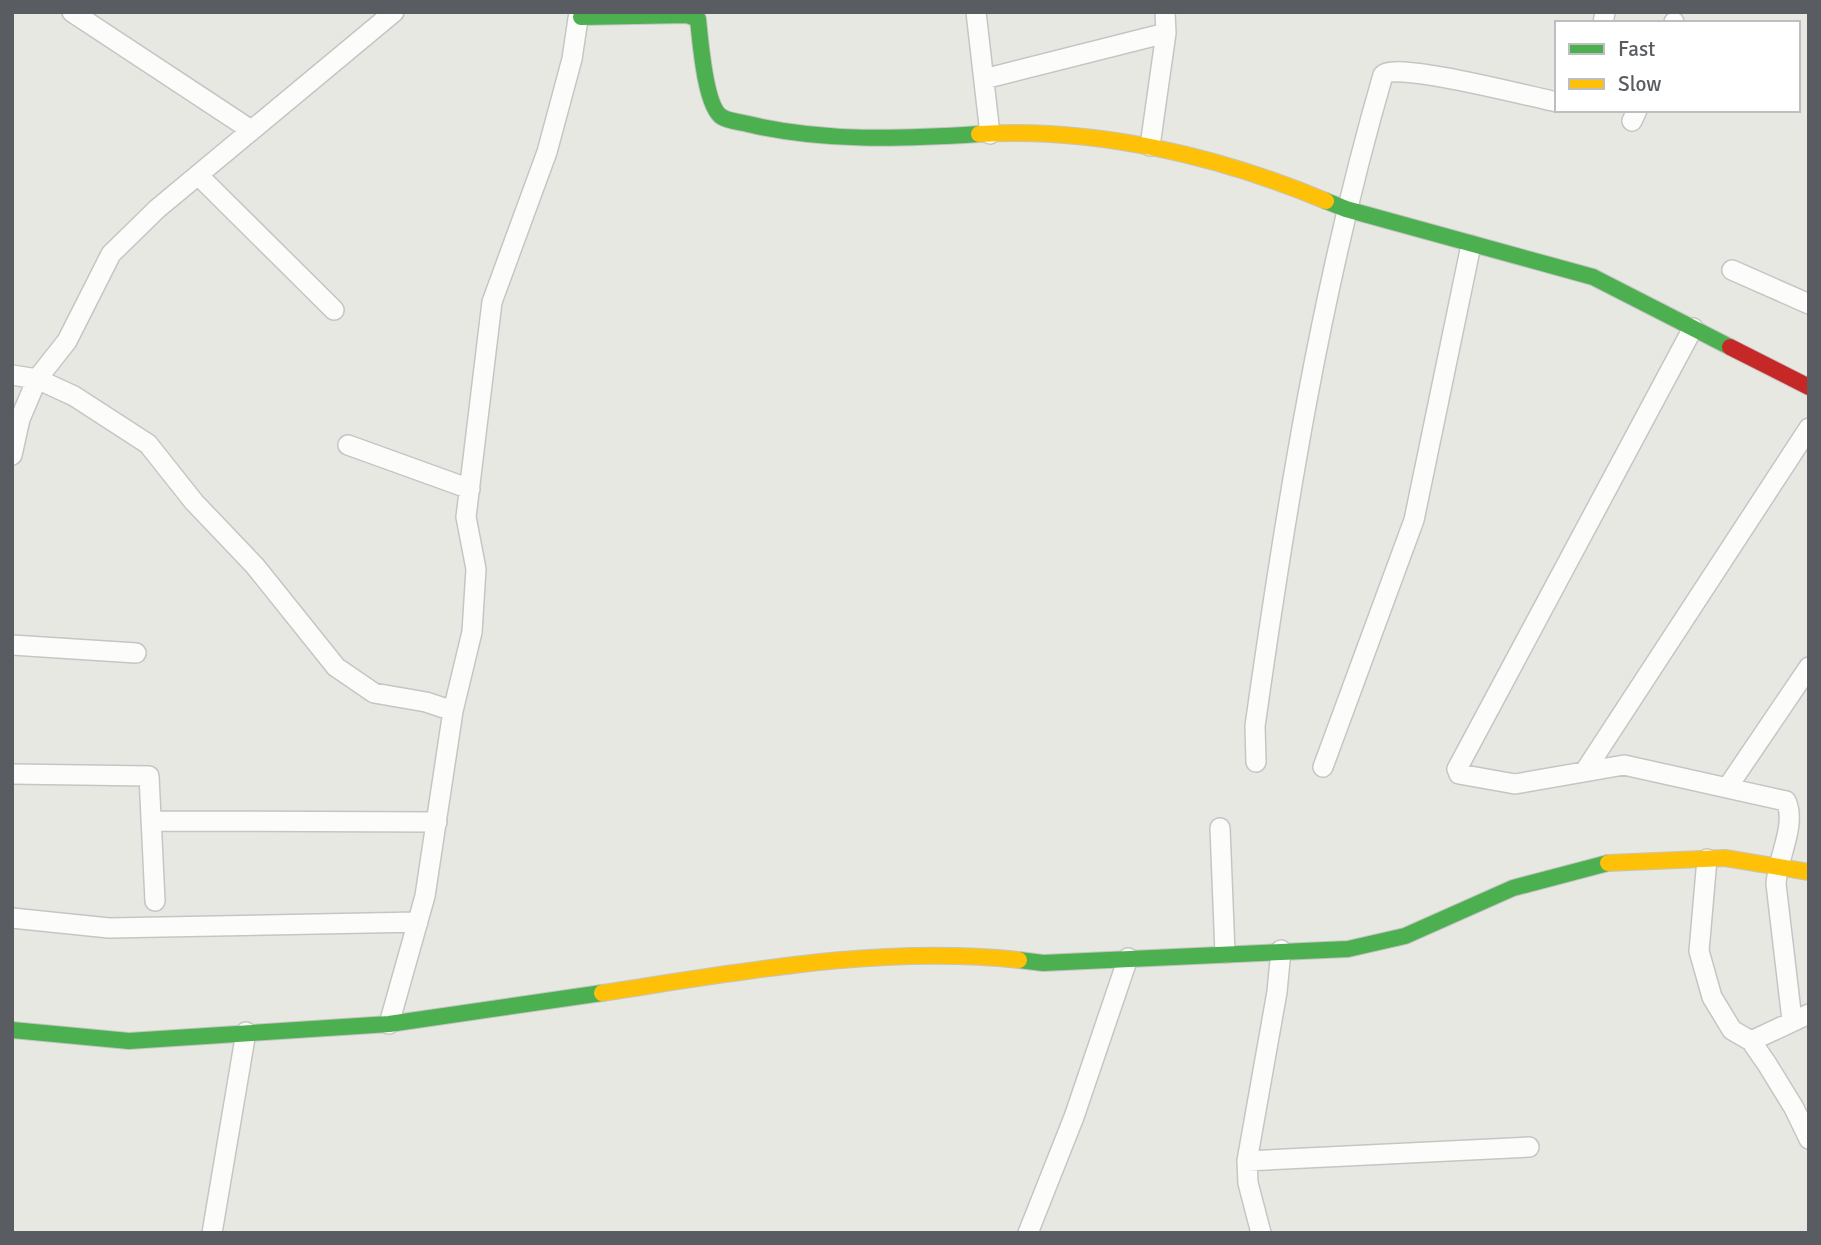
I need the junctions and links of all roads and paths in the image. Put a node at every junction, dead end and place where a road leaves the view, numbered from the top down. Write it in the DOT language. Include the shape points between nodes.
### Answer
graph roads {
  1 [pos="72,12"];
  2 [pos="394,12"];
  3 [pos="975,12"];
  4 [pos="1165,12"];
  5 [pos="580,15"];
  6 [pos="1166,33"];
  7 [pos="984,79"];
  8 [pos="1555,102"];
  9 [pos="251,130"];
  10 [pos="990,134"];
  11 [pos="1150,146"];
  12 [pos="198,175"];
  13 [pos="1346,209"];
  14 [pos="1471,245"];
  15 [pos="1732,270"];
  16 [pos="1809,304"];
  17 [pos="334,310"];
  18 [pos="1693,328"];
  19 [pos="12,375"];
  20 [pos="37,379"];
  21 [pos="1809,387"];
  22 [pos="1809,428"];
  23 [pos="348,445"];
  24 [pos="12,456"];
  25 [pos="470,489"];
  26 [pos="12,645"];
  27 [pos="136,653"];
  28 [pos="1809,667"];
  29 [pos="453,712"];
  30 [pos="1256,762"];
  31 [pos="1323,767"];
  32 [pos="1585,771"];
  33 [pos="12,774"];
  34 [pos="1727,788"];
  35 [pos="152,821"];
  36 [pos="437,822"];
  37 [pos="1220,828"];
  38 [pos="1707,859"];
  39 [pos="1776,867"];
  40 [pos="1809,872"];
  41 [pos="155,901"];
  42 [pos="12,918"];
  43 [pos="418,922"];
  44 [pos="1281,950"];
  45 [pos="1225,953"];
  46 [pos="1128,958"];
  47 [pos="1801,1017"];
  48 [pos="389,1024"];
  49 [pos="12,1030"];
  50 [pos="246,1032"];
  51 [pos="1751,1041"];
  52 [pos="1809,1139"];
  53 [pos="1529,1147"];
  54 [pos="1247,1161"];
  55 [pos="212,1233"];
  56 [pos="1028,1233"];
  57 [pos="1261,1233"];
  1 -- 9 [label="street"];
  2 -- 9 [label="street"];
  3 -- 7 [label="street"];
  4 -- 6 [label="street"];
  5 -- 10 [label="street" via="687,15 698,19 702,57 714,108 721,117 781,132 835,136"];
  5 -- 25 [label="street" via="547,152 492,302"];
  6 -- 7 [label="street"];
  6 -- 11 [label="street"];
  7 -- 10 [label="street"];
  8 -- 13 [label="street" via="1418,73 1386,71"];
  9 -- 12 [label="street"];
  10 -- 11 [label="street" via="1014,132"];
  11 -- 13 [label="street" via="1286,184"];
  12 -- 17 [label="street"];
  12 -- 20 [label="street" via="111,254 67,341"];
  13 -- 14 [label="street"];
  13 -- 30 [label="street" via="1287,500 1255,726"];
  14 -- 18 [label="street" via="1593,277"];
  14 -- 31 [label="street" via="1414,520"];
  15 -- 16 [label="street"];
  18 -- 21 [label="street"];
  18 -- 32 [label="street" via="1457,769 1473,779 1515,784"];
  19 -- 20 [label="street"];
  20 -- 24 [label="street" via="20,419"];
  20 -- 29 [label="street" via="74,396 148,444 194,502 256,565 336,667 374,693"];
  22 -- 32 [label="street"];
  23 -- 25 [label="street"];
  25 -- 29 [label="street" via="466,517 476,569 472,632"];
  26 -- 27 [label="street"];
  28 -- 34 [label="street"];
  29 -- 36 [label="street"];
  32 -- 34 [label="street" via="1624,765"];
  33 -- 35 [label="street" via="149,776"];
  34 -- 39 [label="street" via="1786,801 1785,840"];
  35 -- 36 [label="street"];
  35 -- 41 [label="street"];
  36 -- 43 [label="street"];
  37 -- 45 [label="street"];
  38 -- 39 [label="street"];
  38 -- 44 [label="street" via="1615,861 1513,888 1405,936 1348,949"];
  38 -- 51 [label="street" via="1699,951 1712,997 1732,1030"];
  39 -- 40 [label="street"];
  39 -- 47 [label="street"];
  42 -- 43 [label="street" via="109,928"];
  43 -- 48 [label="street"];
  44 -- 45 [label="street"];
  44 -- 54 [label="street"];
  45 -- 46 [label="street"];
  46 -- 48 [label="street" via="1043,962 969,955 809,962"];
  46 -- 56 [label="street" via="1074,1117"];
  47 -- 51 [label="street"];
  48 -- 50 [label="street"];
  49 -- 50 [label="street" via="129,1041"];
  50 -- 55 [label="street"];
  51 -- 52 [label="street"];
  53 -- 54 [label="street"];
  54 -- 57 [label="street"];
}
